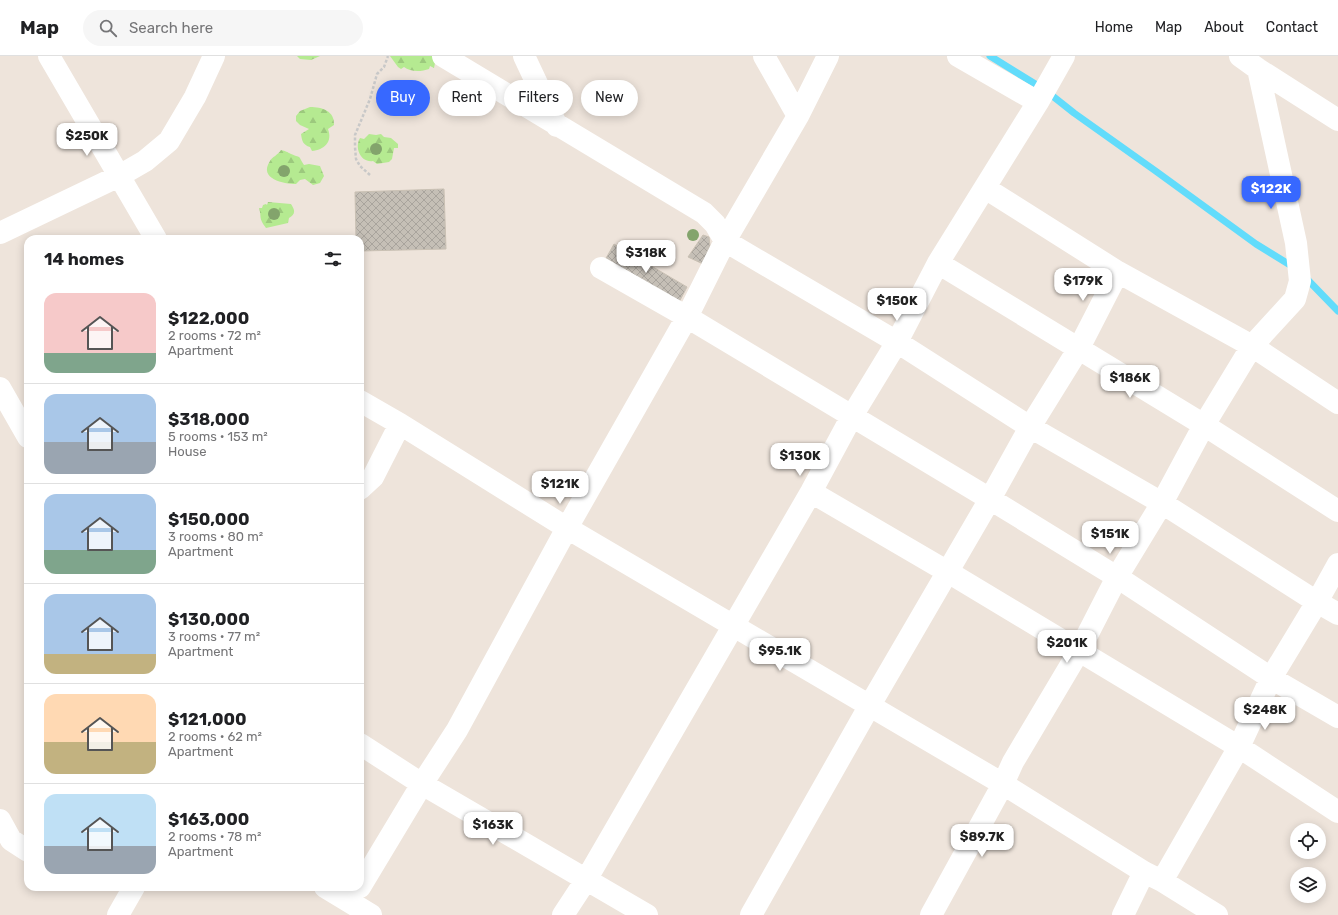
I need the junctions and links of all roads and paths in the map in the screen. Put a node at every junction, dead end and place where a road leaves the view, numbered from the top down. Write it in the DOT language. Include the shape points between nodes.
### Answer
graph roads {
  1 [pos="49,56"];
  2 [pos="214,56"];
  3 [pos="388,56"];
  4 [pos="443,56"];
  5 [pos="524,56"];
  6 [pos="764,56"];
  7 [pos="828,56"];
  8 [pos="958,56"];
  9 [pos="1064,56"];
  10 [pos="1240,56"];
  11 [pos="1258,69"];
  12 [pos="1038,102"];
  13 [pos="798,116"];
  14 [pos="1338,120"];
  15 [pos="557,126"];
  16 [pos="370,174"];
  17 [pos="118,176"];
  18 [pos="985,188"];
  19 [pos="0,233"];
  20 [pos="154,235"];
  21 [pos="726,240"];
  22 [pos="938,263"];
  23 [pos="601,268"];
  24 [pos="1118,272"];
  25 [pos="687,317"];
  26 [pos="897,342"];
  27 [pos="1252,346"];
  28 [pos="1079,348"];
  29 [pos="0,388"];
  30 [pos="364,403"];
  31 [pos="1338,403"];
  32 [pos="852,416"];
  33 [pos="400,424"];
  34 [pos="1204,425"];
  35 [pos="1030,426"];
  36 [pos="24,430"];
  37 [pos="364,486"];
  38 [pos="811,492"];
  39 [pos="990,499"];
  40 [pos="1162,502"];
  41 [pos="1338,511"];
  42 [pos="567,528"];
  43 [pos="1338,564"];
  44 [pos="948,572"];
  45 [pos="1117,577"];
  46 [pos="1317,602"];
  47 [pos="1338,614"];
  48 [pos="733,625"];
  49 [pos="1079,650"];
  50 [pos="1271,678"];
  51 [pos="870,705"];
  52 [pos="1338,717"];
  53 [pos="364,747"];
  54 [pos="1239,747"];
  55 [pos="422,784"];
  56 [pos="1003,784"];
  57 [pos="1338,812"];
  58 [pos="0,820"];
  59 [pos="24,848"];
  60 [pos="1153,876"];
  61 [pos="364,880"];
  62 [pos="586,880"];
  63 [pos="132,891"];
  64 [pos="357,892"];
  65 [pos="936,912"];
  66 [pos="118,915"];
  67 [pos="371,915"];
  68 [pos="563,915"];
  69 [pos="647,915"];
  70 [pos="751,915"];
  71 [pos="1123,915"];
  72 [pos="1218,915"];
  1 -- 17 [label="street"];
  2 -- 17 [label="street" via="195,97 169,141 145,162"];
  3 -- 16 [label="path" via="384,67 377,74 355,135 356,158 360,166"];
  4 -- 15 [label="street"];
  5 -- 15 [label="street"];
  6 -- 13 [label="street"];
  7 -- 13 [label="street"];
  8 -- 12 [label="street"];
  9 -- 12 [label="street"];
  10 -- 11 [label="street"];
  11 -- 14 [label="street"];
  11 -- 27 [label="street" via="1296,243 1300,281 1295,299"];
  12 -- 18 [label="street"];
  13 -- 21 [label="street"];
  15 -- 21 [label="street" via="704,213"];
  17 -- 19 [label="street"];
  17 -- 20 [label="street"];
  18 -- 22 [label="street"];
  18 -- 24 [label="street"];
  21 -- 25 [label="street"];
  21 -- 26 [label="street"];
  22 -- 26 [label="street"];
  22 -- 28 [label="street"];
  23 -- 25 [label="street"];
  24 -- 27 [label="street"];
  24 -- 28 [label="street"];
  25 -- 32 [label="street"];
  25 -- 42 [label="street"];
  26 -- 32 [label="street"];
  26 -- 35 [label="street"];
  27 -- 31 [label="street"];
  27 -- 34 [label="street"];
  28 -- 34 [label="street"];
  28 -- 35 [label="street"];
  29 -- 36 [label="street"];
  30 -- 33 [label="street"];
  32 -- 38 [label="street"];
  32 -- 39 [label="street"];
  33 -- 37 [label="street" via="374,477"];
  33 -- 42 [label="street"];
  34 -- 40 [label="street"];
  34 -- 41 [label="street"];
  35 -- 39 [label="street"];
  35 -- 40 [label="street"];
  38 -- 44 [label="street"];
  38 -- 48 [label="street"];
  39 -- 44 [label="street"];
  39 -- 45 [label="street"];
  40 -- 45 [label="street"];
  40 -- 46 [label="street"];
  42 -- 48 [label="street"];
  42 -- 55 [label="street" via="457,730"];
  43 -- 46 [label="street"];
  44 -- 49 [label="street"];
  44 -- 51 [label="street"];
  45 -- 49 [label="street"];
  45 -- 50 [label="street"];
  46 -- 47 [label="street"];
  46 -- 50 [label="street"];
  48 -- 51 [label="street"];
  48 -- 62 [label="street"];
  49 -- 54 [label="street"];
  49 -- 56 [label="street" via="1013,762"];
  50 -- 52 [label="street"];
  50 -- 54 [label="street"];
  51 -- 56 [label="street"];
  51 -- 70 [label="street"];
  53 -- 55 [label="street"];
  54 -- 57 [label="street"];
  54 -- 60 [label="street"];
  55 -- 61 [label="street"];
  55 -- 62 [label="street"];
  56 -- 60 [label="street"];
  56 -- 65 [label="street"];
  58 -- 59 [label="street" via="11,840"];
  60 -- 71 [label="street"];
  60 -- 72 [label="street"];
  62 -- 68 [label="street"];
  62 -- 69 [label="street"];
  63 -- 66 [label="street"];
  64 -- 67 [label="street"];
}
